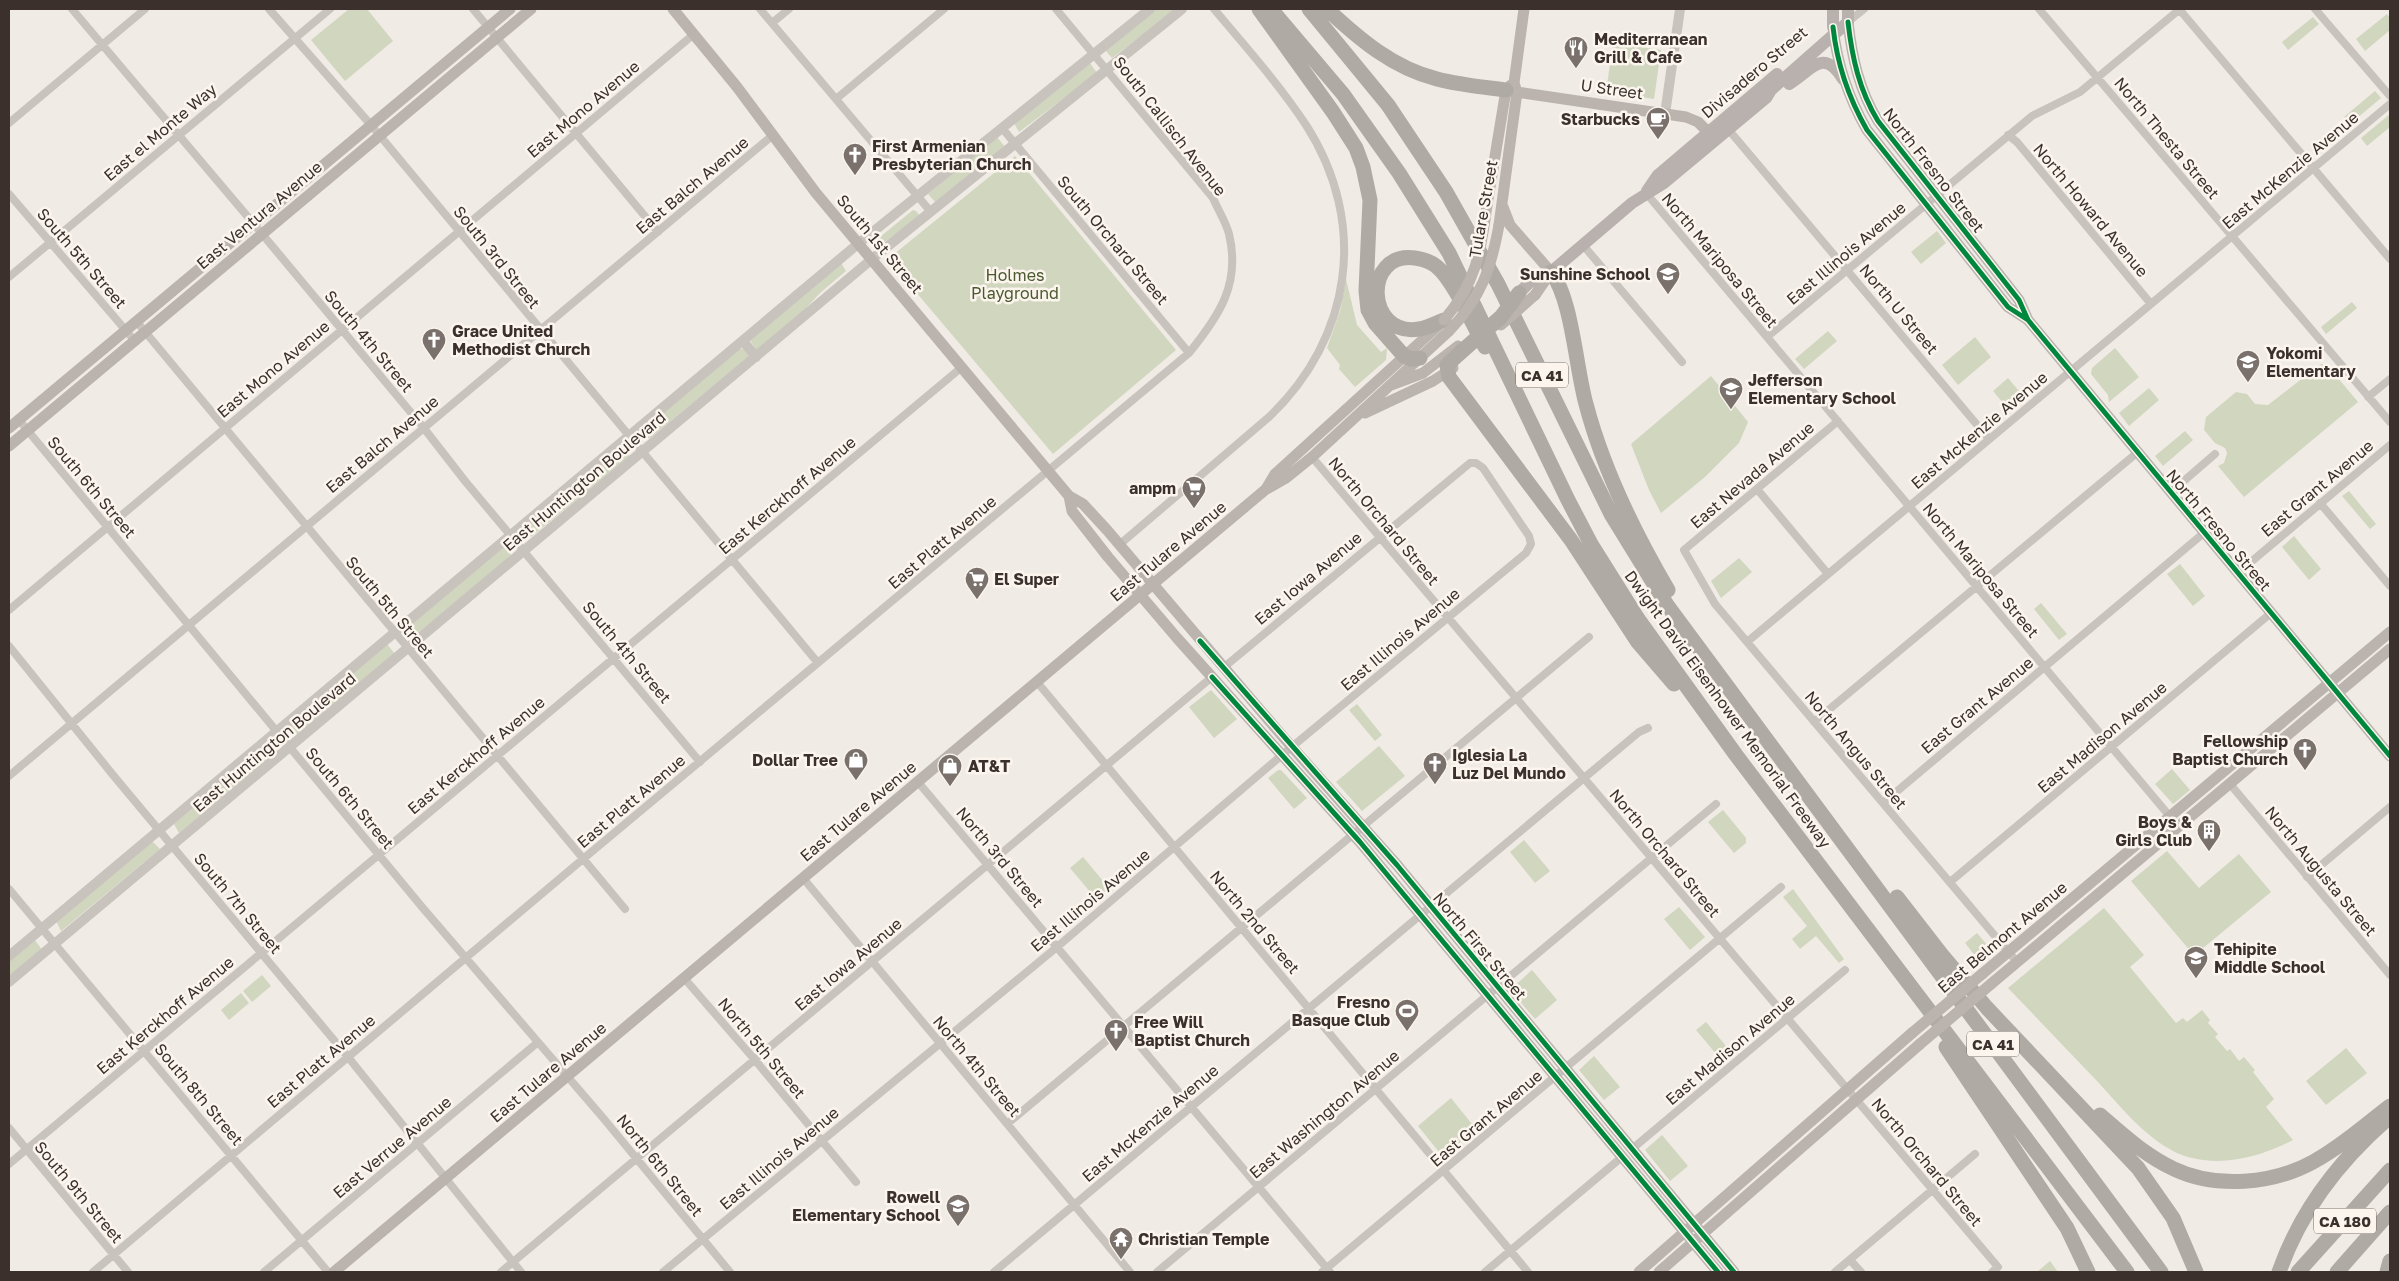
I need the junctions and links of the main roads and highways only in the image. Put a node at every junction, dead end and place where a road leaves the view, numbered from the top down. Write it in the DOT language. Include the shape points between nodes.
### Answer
graph roads {
  1 [pos="510,9"];
  2 [pos="531,9"];
  3 [pos="673,9"];
  4 [pos="1259,9"];
  5 [pos="1271,9"];
  6 [pos="1309,9"];
  7 [pos="1328,9"];
  8 [pos="1524,9"];
  9 [pos="1833,9"];
  10 [pos="1848,15"];
  11 [pos="1834,31"];
  12 [pos="1843,78"];
  13 [pos="1766,83"];
  14 [pos="1512,88"];
  15 [pos="1766,98"];
  16 [pos="1728,129"];
  17 [pos="1708,132"];
  18 [pos="1674,174"];
  19 [pos="1646,193"];
  20 [pos="1502,200"];
  21 [pos="1551,272"];
  22 [pos="1528,290"];
  23 [pos="2028,320"];
  24 [pos="1444,324"];
  25 [pos="1461,352"];
  26 [pos="1404,356"];
  27 [pos="1420,358"];
  28 [pos="1447,372"];
  29 [pos="1387,387"];
  30 [pos="1359,396"];
  31 [pos="1336,418"];
  32 [pos="1351,422"];
  33 [pos="9,428"];
  34 [pos="9,446"];
  35 [pos="1302,449"];
  36 [pos="1545,453"];
  37 [pos="1312,457"];
  38 [pos="1278,483"];
  39 [pos="1265,490"];
  40 [pos="1068,496"];
  41 [pos="1152,585"];
  42 [pos="1140,595"];
  43 [pos="2390,632"];
  44 [pos="1200,641"];
  45 [pos="2390,649"];
  46 [pos="1212,677"];
  47 [pos="2330,683"];
  48 [pos="2338,693"];
  49 [pos="1254,704"];
  50 [pos="1770,744"];
  51 [pos="1736,754"];
  52 [pos="2390,756"];
  53 [pos="1824,817"];
  54 [pos="1847,901"];
  55 [pos="2036,1058"];
  56 [pos="2390,1106"];
  57 [pos="2390,1116"];
  58 [pos="1588,1117"];
  59 [pos="1632,1149"];
  60 [pos="2390,1170"];
  61 [pos="2390,1212"];
  62 [pos="1695,1225"];
  63 [pos="2096,1231"];
  64 [pos="1685,1233"];
  65 [pos="1703,1235"];
  66 [pos="1693,1243"];
  67 [pos="2390,1261"];
  68 [pos="334,1272"];
  69 [pos="1639,1272"];
  70 [pos="1659,1272"];
  71 [pos="1718,1272"];
  72 [pos="1734,1272"];
  73 [pos="2088,1272"];
  74 [pos="2121,1272"];
  75 [pos="2128,1272"];
  76 [pos="2161,1272"];
  77 [pos="2196,1272"];
  78 [pos="2279,1272"];
  79 [pos="2298,1272"];
  80 [pos="2339,1272"];
  81 [pos="2387,1272"];
  1 -- 33 [label="main road, East Ventura Avenue"];
  2 -- 34 [label="main road, East Ventura Avenue"];
  3 -- 40 [label="main road, South 1st Street" via="816,193"];
  4 -- 26 [label="highway" via="1356,148 1370,200 1367,305 1375,324"];
  5 -- 36 [label="highway, Dwight David Eisenhower Memorial Freeway / CA 41" via="1343,94 1399,173 1449,253"];
  6 -- 50 [label="highway, Dwight David Eisenhower Memorial Freeway / CA 41" via="1388,105 1446,192 1498,284 1577,448 1632,550 1699,650"];
  7 -- 14 [label="highway" via="1364,42 1400,65 1435,79"];
  8 -- 14 [label="main road, Tulare Street"];
  9 -- 11 [label="main road"];
  10 -- 11 [label="main road, Divisadero Street"];
  10 -- 23 [label="main road, North Fresno Street" via="1854,60 1870,108 2019,300"];
  11 -- 12 [label="main road, North Fresno Street"];
  11 -- 13 [label="main road, Divisadero Street"];
  11 -- 15 [label="main road, Divisadero Street"];
  12 -- 15 [label="main road" via="1833,66 1819,62"];
  12 -- 23 [label="main road, North Fresno Street" via="1867,130 2008,307"];
  13 -- 16 [label="main road" via="1754,100 1731,121"];
  13 -- 17 [label="main road, Divisadero Street"];
  14 -- 17 [label="main road, U Street" via="1693,119"];
  14 -- 20 [label="main road, Tulare Street"];
  14 -- 24 [label="main road, Tulare Street, bridge" via="1476,267 1463,297"];
  15 -- 16 [label="main road, Divisadero Street"];
  16 -- 18 [label="main road, Divisadero Street"];
  17 -- 18 [label="main road" via="1707,140 1687,156"];
  17 -- 19 [label="main road, Divisadero Street" via="1658,175"];
  18 -- 19 [label="main road, Divisadero Street"];
  19 -- 21 [label="main road, Divisadero Street"];
  20 -- 21 [label="main road" via="1510,224"];
  20 -- 24 [label="main road, Tulare Street, bridge" via="1493,254 1483,286 1470,307"];
  21 -- 22 [label="main road, Divisadero Street"];
  21 -- 50 [label="highway" via="1562,288 1593,428 1620,494 1679,609"];
  22 -- 25 [label="highway, bridge"];
  23 -- 47 [label="main road, North Fresno Street"];
  24 -- 26 [label="main road, East Tulare Avenue"];
  24 -- 27 [label="main road, East Tulare Avenue"];
  24 -- 36 [label="highway" via="1408,329 1393,324 1385,317 1379,306 1376,287 1390,264 1408,257 1418,258 1427,260 1440,270"];
  25 -- 28 [label="highway" via="1450,360"];
  25 -- 29 [label="main road" via="1423,373"];
  26 -- 27 [label="highway"];
  26 -- 30 [label="main road, East Tulare Avenue"];
  27 -- 29 [label="main road, East Tulare Avenue"];
  28 -- 32 [label="main road"];
  28 -- 51 [label="highway" via="1472,412 1570,540 1637,641"];
  29 -- 30 [label="main road"];
  29 -- 32 [label="main road, East Tulare Avenue"];
  30 -- 31 [label="main road, East Tulare Avenue"];
  31 -- 35 [label="main road, East Tulare Avenue"];
  31 -- 37 [label="main road" via="1328,432 1315,444"];
  32 -- 37 [label="main road, East Tulare Avenue"];
  35 -- 38 [label="main road" via="1302,457"];
  35 -- 39 [label="main road, East Tulare Avenue" via="1275,474"];
  36 -- 51 [label="highway, Dwight David Eisenhower Memorial Freeway / CA 41" via="1592,544 1633,611"];
  37 -- 38 [label="main road, East Tulare Avenue"];
  38 -- 39 [label="main road, East Tulare Avenue"];
  39 -- 41 [label="main road, East Tulare Avenue"];
  40 -- 41 [label="main road, South 1st Street" via="1083,504"];
  40 -- 42 [label="main road, South 1st Street" via="1072,511"];
  41 -- 42 [label="main road, East Tulare Avenue"];
  41 -- 44 [label="main road, South 1st Street"];
  42 -- 46 [label="main road, South 1st Street"];
  42 -- 68 [label="main road, East Tulare Avenue"];
  43 -- 47 [label="main road, East Belmont Avenue"];
  44 -- 49 [label="main road, North First Street"];
  45 -- 48 [label="main road, East Belmont Avenue"];
  46 -- 49 [label="main road" via="1222,678 1243,700"];
  46 -- 58 [label="main road, North First Street" via="1353,833"];
  47 -- 48 [label="main road, North Fresno Street"];
  47 -- 62 [label="main road, East Belmont Avenue, bridge" via="1912,1033"];
  48 -- 52 [label="main road, North Fresno Street"];
  48 -- 65 [label="main road, East Belmont Avenue, bridge" via="1855,1099"];
  49 -- 59 [label="main road, North First Street" via="1431,906"];
  50 -- 53 [label="highway, Dwight David Eisenhower Memorial Freeway / CA 41"];
  51 -- 54 [label="highway, Dwight David Eisenhower Memorial Freeway / CA 41"];
  53 -- 55 [label="highway" via="1896,896 1962,979"];
  53 -- 76 [label="highway, Dwight David Eisenhower Memorial Freeway / CA 41"];
  54 -- 63 [label="highway, Dwight David Eisenhower Memorial Freeway / CA 41"];
  54 -- 73 [label="highway" via="2067,1228"];
  55 -- 56 [label="highway" via="2150,1156 2176,1170 2214,1180 2250,1181 2303,1167 2324,1156"];
  55 -- 77 [label="highway" via="2157,1192 2173,1218"];
  57 -- 78 [label="highway" via="2338,1168 2298,1228"];
  58 -- 59 [label="main road" via="1604,1127 1622,1147"];
  58 -- 64 [label="main road, North First Street"];
  59 -- 62 [label="main road, North First Street"];
  60 -- 79 [label="highway, CA 180"];
  61 -- 80 [label="highway, CA 180"];
  62 -- 64 [label="main road, East Belmont Avenue"];
  62 -- 65 [label="main road, North First Street"];
  63 -- 74 [label="highway"];
  63 -- 75 [label="highway, Dwight David Eisenhower Memorial Freeway / CA 41"];
  64 -- 66 [label="main road, North First Street"];
  64 -- 69 [label="main road, East Belmont Avenue"];
  65 -- 66 [label="main road, East Belmont Avenue"];
  65 -- 72 [label="main road, North First Street"];
  66 -- 70 [label="main road, East Belmont Avenue"];
  66 -- 71 [label="main road, North First Street"];
  67 -- 81 [label="highway"];
}
